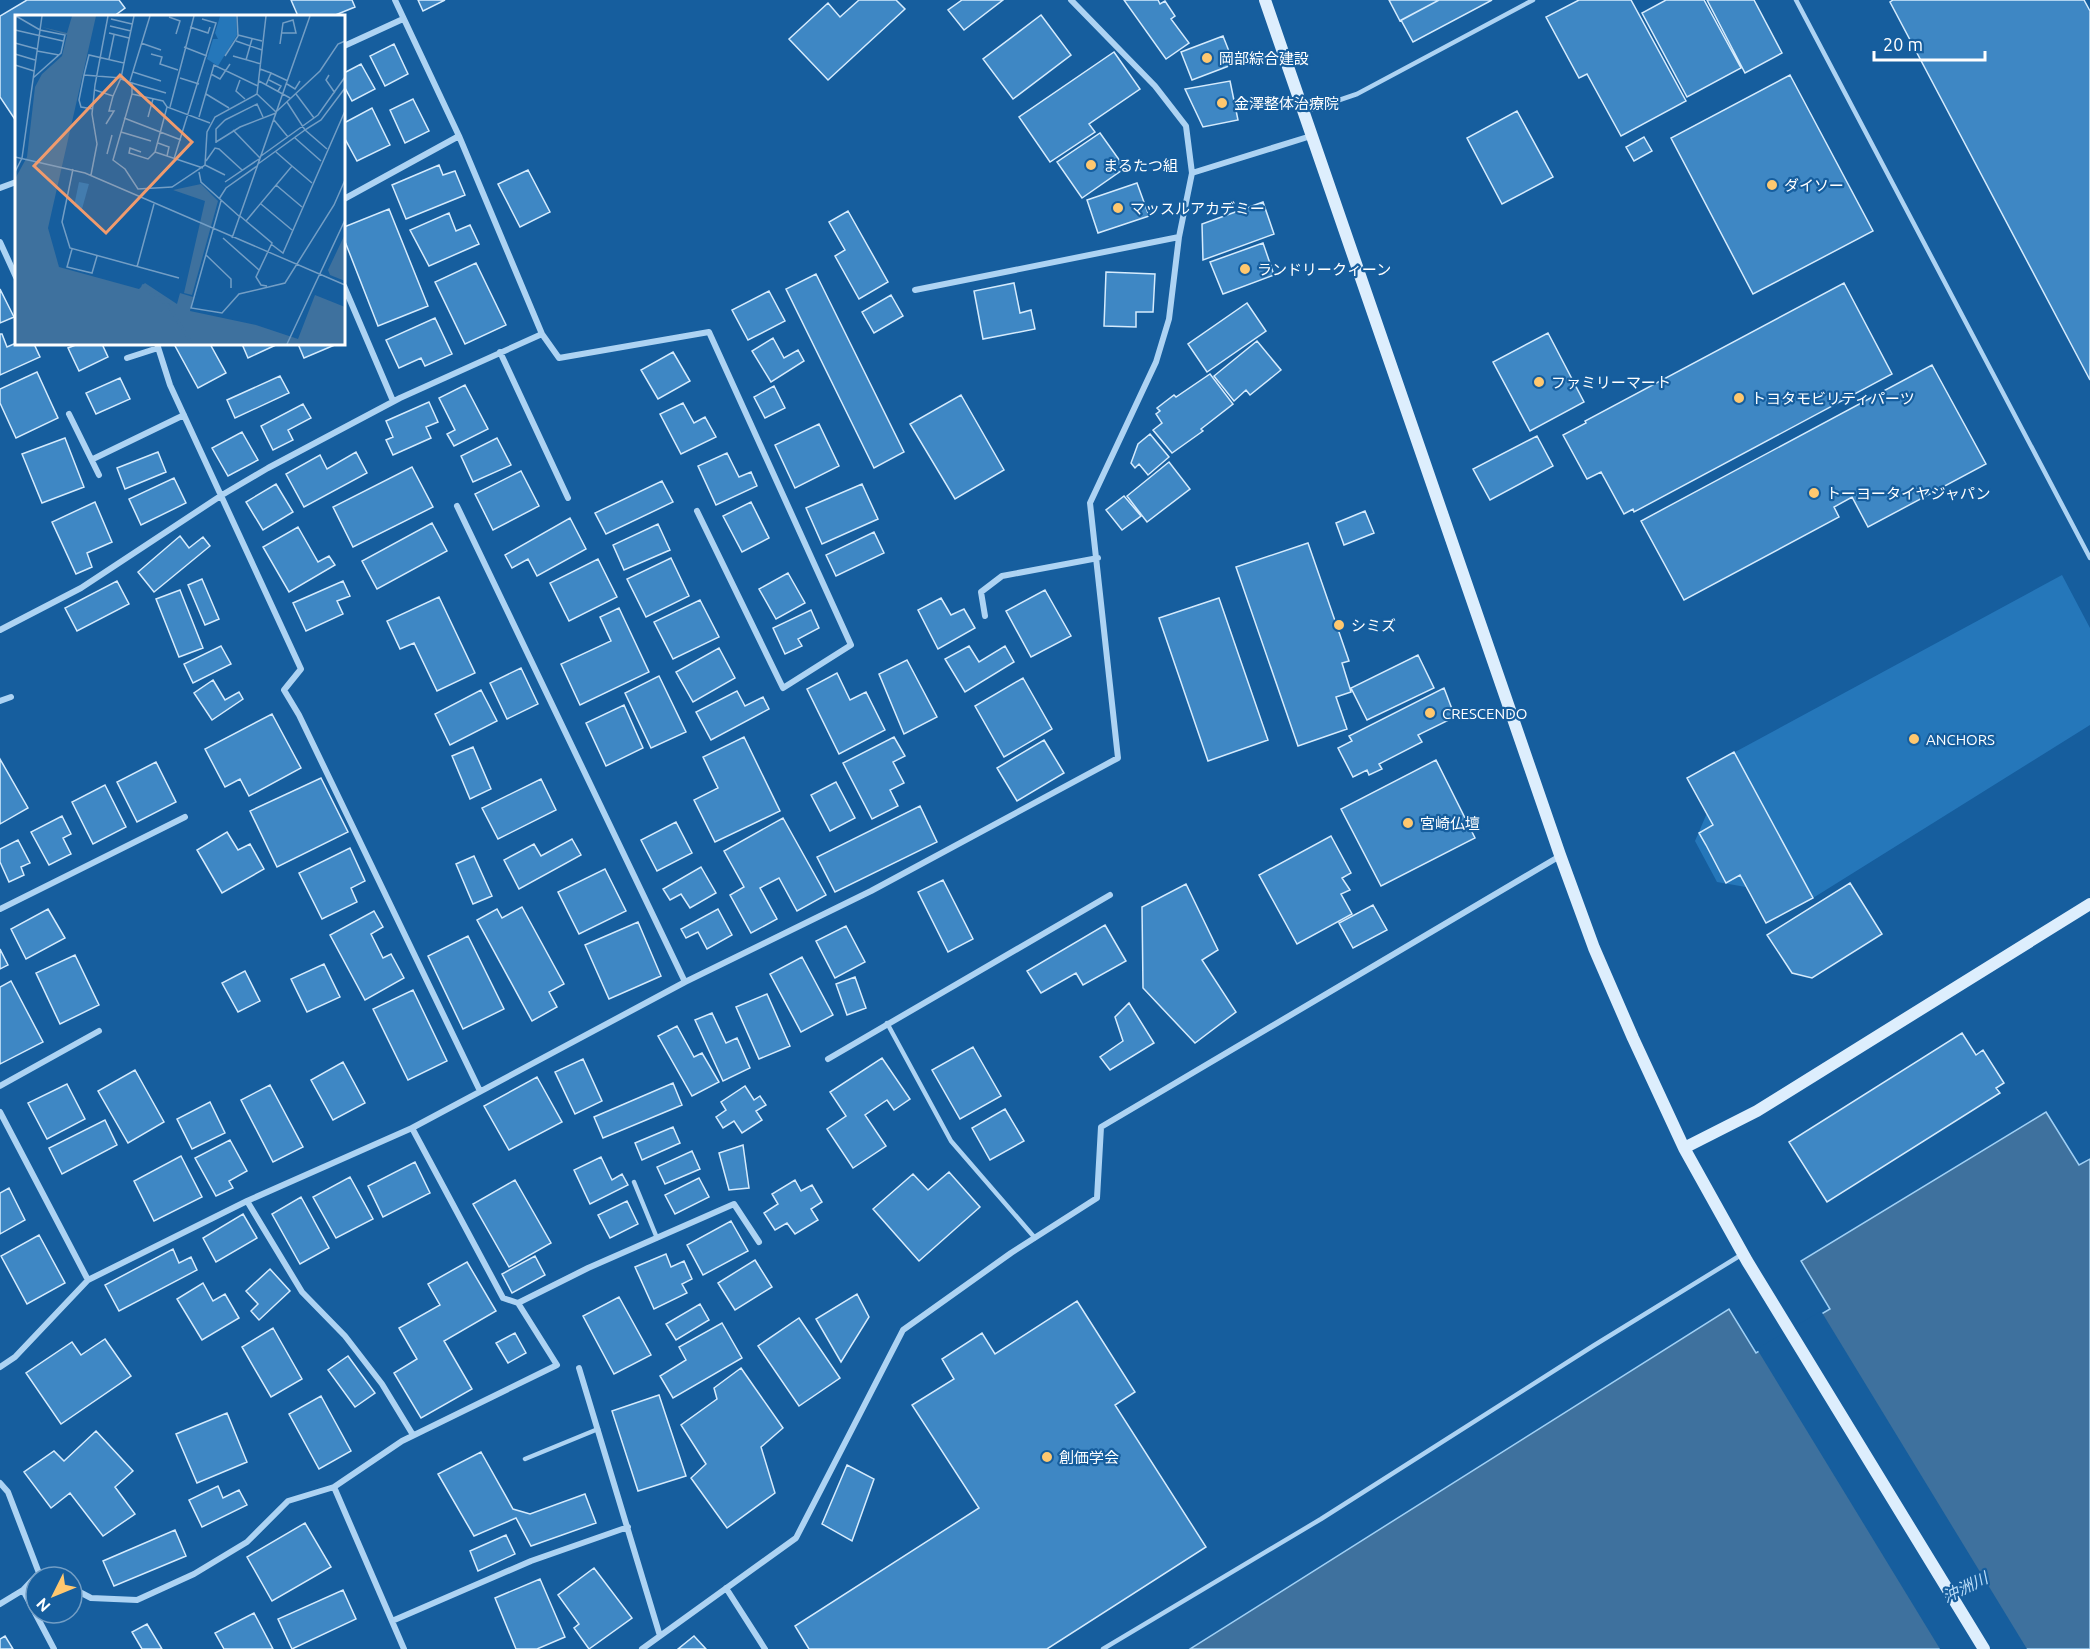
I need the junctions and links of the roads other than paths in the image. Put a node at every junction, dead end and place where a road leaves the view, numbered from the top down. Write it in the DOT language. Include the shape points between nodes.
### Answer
graph roads {
  1 [pos="395,0"];
  2 [pos="1071,0"];
  3 [pos="1265,0"];
  4 [pos="1533,0"];
  5 [pos="1798,1"];
  6 [pos="404,19"];
  7 [pos="345,46"];
  8 [pos="1304,112"];
  9 [pos="1312,135"];
  10 [pos="459,136"];
  11 [pos="1192,173"];
  12 [pos="15,182"];
  13 [pos="0,188"];
  14 [pos="345,198"];
  15 [pos="1179,237"];
  16 [pos="0,242"];
  17 [pos="15,275"];
  18 [pos="345,288"];
  19 [pos="915,290"];
  20 [pos="542,334"];
  21 [pos="158,346"];
  22 [pos="500,352"];
  23 [pos="127,358"];
  24 [pos="393,401"];
  25 [pos="69,414"];
  26 [pos="184,416"];
  27 [pos="93,459"];
  28 [pos="99,475"];
  29 [pos="222,495"];
  30 [pos="568,498"];
  31 [pos="457,506"];
  32 [pos="697,511"];
  33 [pos="1098,558"];
  34 [pos="2090,558"];
  35 [pos="985,616"];
  36 [pos="0,630"];
  37 [pos="11,697"];
  38 [pos="0,701"];
  39 [pos="185,817"];
  40 [pos="1560,855"];
  41 [pos="1110,895"];
  42 [pos="2090,904"];
  43 [pos="0,909"];
  44 [pos="685,982"];
  45 [pos="887,1023"];
  46 [pos="99,1031"];
  47 [pos="828,1059"];
  48 [pos="0,1086"];
  49 [pos="480,1091"];
  50 [pos="0,1112"];
  51 [pos="412,1128"];
  52 [pos="1684,1148"];
  53 [pos="634,1182"];
  54 [pos="247,1201"];
  55 [pos="657,1238"];
  56 [pos="1035,1238"];
  57 [pos="759,1242"];
  58 [pos="1745,1257"];
  59 [pos="88,1280"];
  60 [pos="518,1303"];
  61 [pos="0,1367"];
  62 [pos="579,1368"];
  63 [pos="598,1429"];
  64 [pos="413,1436"];
  65 [pos="525,1459"];
  66 [pos="0,1483"];
  67 [pos="334,1486"];
  68 [pos="628,1527"];
  69 [pos="36,1565"];
  70 [pos="726,1588"];
  71 [pos="23,1590"];
  72 [pos="84,1594"];
  73 [pos="0,1604"];
  74 [pos="392,1621"];
  75 [pos="660,1636"];
  76 [pos="54,1649"];
  77 [pos="404,1649"];
  78 [pos="642,1649"];
  79 [pos="765,1649"];
  80 [pos="1103,1649"];
  81 [pos="1984,1649"];
  1 -- 6 [label="street"];
  2 -- 11 [label="street" via="1155,86 1186,126"];
  3 -- 8 [label="street"];
  4 -- 8 [label="lane" via="1357,94"];
  5 -- 34 [label="lane"];
  6 -- 7 [label="street"];
  6 -- 10 [label="street"];
  8 -- 9 [label="street"];
  9 -- 11 [label="street"];
  9 -- 40 [label="street"];
  10 -- 14 [label="street"];
  10 -- 20 [label="street"];
  11 -- 15 [label="street"];
  12 -- 13 [label="street"];
  15 -- 19 [label="street"];
  15 -- 33 [label="street" via="1169,320 1156,362 1090,503"];
  16 -- 17 [label="street"];
  18 -- 24 [label="street"];
  20 -- 22 [label="street"];
  20 -- 32 [label="street" via="559,358 709,332 851,645 783,688"];
  21 -- 23 [label="street"];
  21 -- 26 [label="street"];
  22 -- 24 [label="street"];
  22 -- 30 [label="street"];
  24 -- 29 [label="street"];
  25 -- 27 [label="street"];
  26 -- 27 [label="street"];
  26 -- 29 [label="street"];
  27 -- 28 [label="street"];
  29 -- 36 [label="street" via="81,588"];
  29 -- 49 [label="street" via="301,669 284,690"];
  31 -- 44 [label="street"];
  33 -- 35 [label="street" via="1002,576 981,592"];
  33 -- 44 [label="street" via="1118,758 871,891"];
  37 -- 38 [label="street"];
  39 -- 43 [label="street"];
  40 -- 52 [label="street" via="1594,948"];
  40 -- 56 [label="street" via="1101,1127 1097,1198"];
  41 -- 45 [label="street"];
  42 -- 52 [label="street" via="1757,1111"];
  44 -- 49 [label="street"];
  45 -- 47 [label="street"];
  45 -- 56 [label="lane" via="951,1141"];
  46 -- 48 [label="street"];
  49 -- 51 [label="street"];
  50 -- 59 [label="street"];
  51 -- 54 [label="street"];
  51 -- 60 [label="street" via="503,1298"];
  52 -- 58 [label="street"];
  53 -- 55 [label="lane"];
  54 -- 59 [label="street"];
  54 -- 64 [label="street" via="302,1292 345,1336 382,1384"];
  55 -- 57 [label="street" via="734,1204"];
  55 -- 60 [label="street"];
  56 -- 70 [label="street" via="903,1330 796,1538"];
  58 -- 80 [label="lane" via="1583,1352 1321,1519"];
  58 -- 81 [label="street"];
  59 -- 61 [label="street" via="15,1357"];
  60 -- 64 [label="street" via="557,1365"];
  62 -- 63 [label="street"];
  63 -- 65 [label="lane"];
  63 -- 68 [label="street"];
  64 -- 67 [label="street"];
  66 -- 69 [label="street" via="8,1492"];
  67 -- 72 [label="street" via="288,1501 247,1542 194,1574 137,1600 92,1598"];
  67 -- 74 [label="street"];
  68 -- 74 [label="street" via="531,1561"];
  68 -- 75 [label="street"];
  70 -- 75 [label="street"];
  70 -- 79 [label="street"];
  71 -- 73 [label="street"];
  71 -- 76 [label="street"];
  74 -- 77 [label="street"];
  75 -- 78 [label="street"];
}
